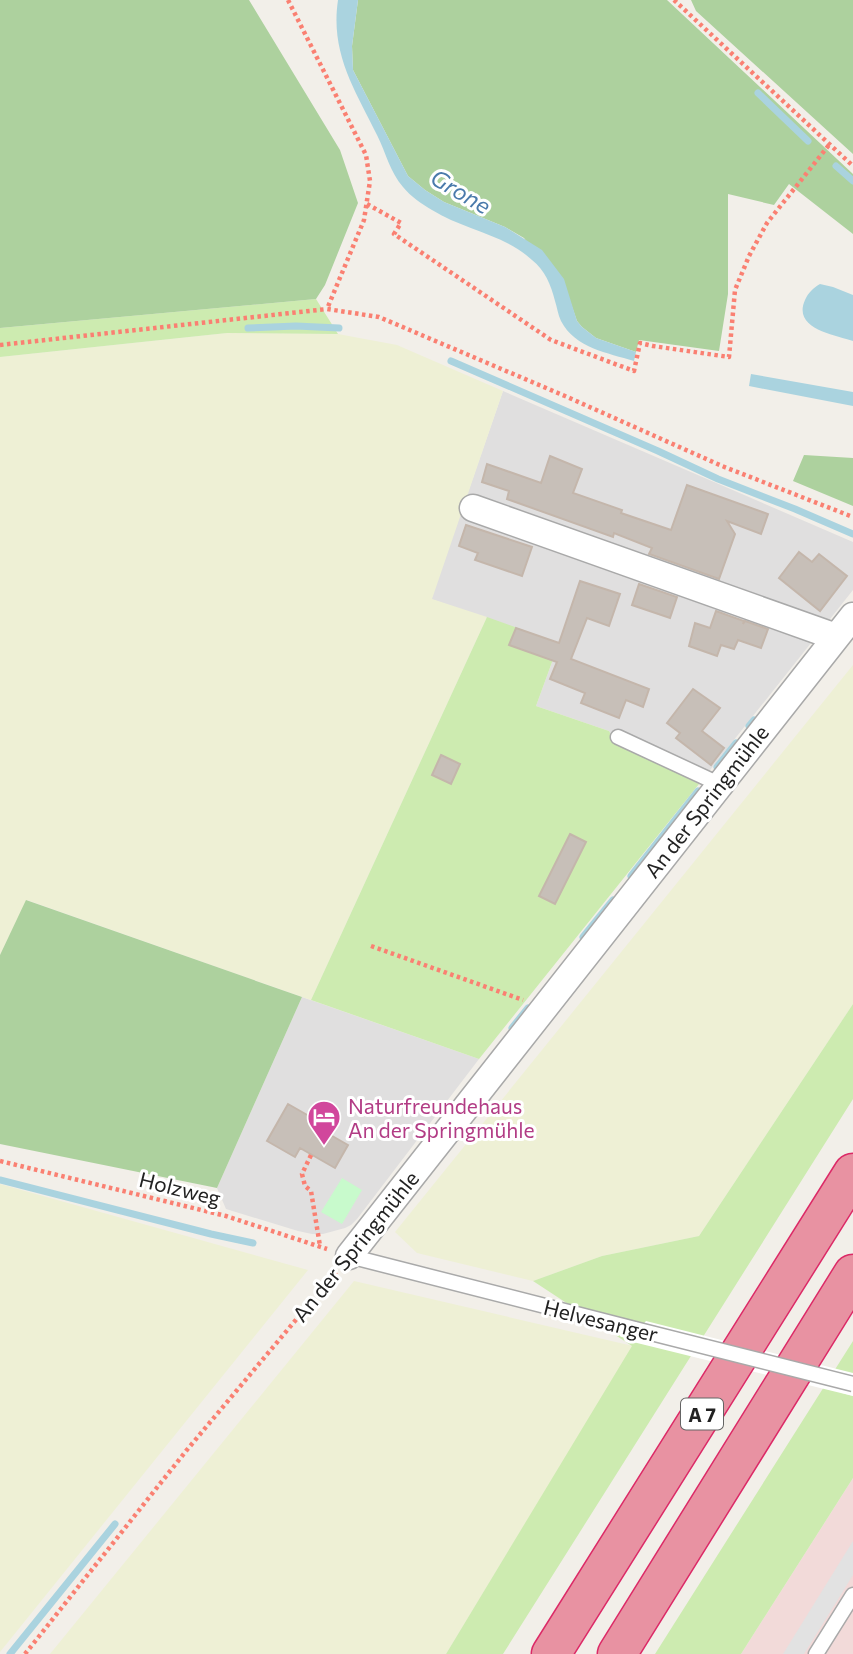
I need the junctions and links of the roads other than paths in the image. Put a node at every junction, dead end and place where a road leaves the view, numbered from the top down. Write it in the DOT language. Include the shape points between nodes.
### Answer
graph roads {
  1 [pos="473,508"];
  2 [pos="853,615"];
  3 [pos="836,637"];
  4 [pos="618,737"];
  5 [pos="719,784"];
  6 [pos="853,1173"];
  7 [pos="349,1256"];
  8 [pos="853,1274"];
  9 [pos="853,1384"];
  10 [pos="853,1595"];
  11 [pos="551,1654"];
  12 [pos="617,1654"];
  13 [pos="816,1654"];
  1 -- 3 [label="street"];
  2 -- 3 [label="street, An der Springmühle"];
  3 -- 5 [label="street, An der Springmühle"];
  4 -- 5 [label="lane"];
  5 -- 7 [label="street, An der Springmühle"];
  6 -- 11 [label="highway, A 7"];
  7 -- 9 [label="lane, Helvesanger, bridge"];
  8 -- 12 [label="highway, A 7"];
  10 -- 13 [label="lane"];
}
